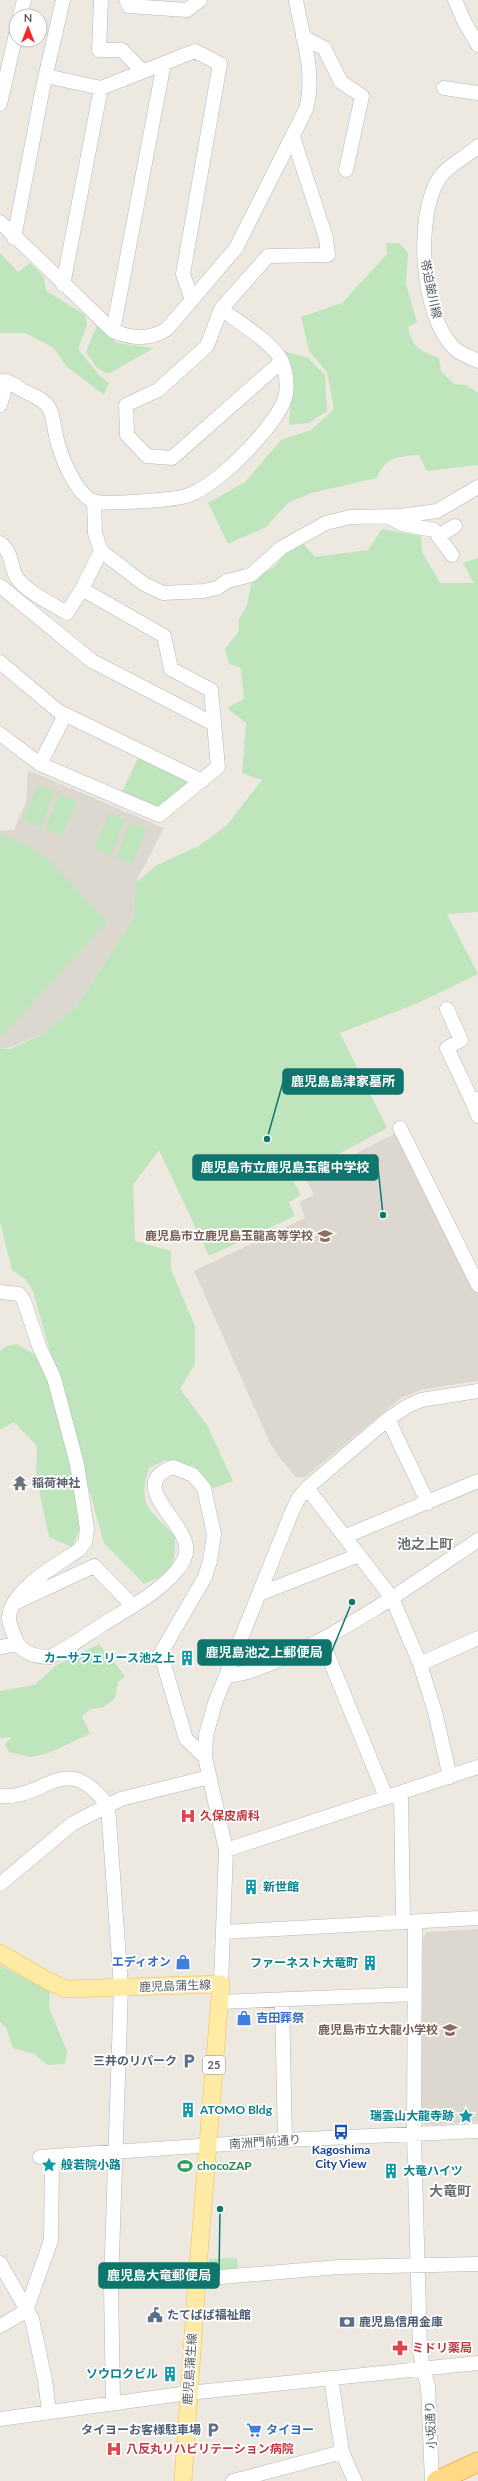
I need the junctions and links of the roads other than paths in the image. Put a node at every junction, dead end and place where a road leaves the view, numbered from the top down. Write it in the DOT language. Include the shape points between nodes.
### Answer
graph roads {
  1 [pos="63,0"];
  2 [pos="101,0"];
  3 [pos="126,0"];
  4 [pos="200,0"];
  5 [pos="296,0"];
  6 [pos="456,0"];
  7 [pos="302,38"];
  8 [pos="478,45"];
  9 [pos="13,48"];
  10 [pos="164,63"];
  11 [pos="142,71"];
  12 [pos="46,76"];
  13 [pos="101,88"];
  14 [pos="444,88"];
  15 [pos="478,94"];
  16 [pos="0,104"];
  17 [pos="293,137"];
  18 [pos="478,146"];
  19 [pos="346,170"];
  20 [pos="0,222"];
  21 [pos="14,238"];
  22 [pos="63,285"];
  23 [pos="192,300"];
  24 [pos="221,309"];
  25 [pos="114,331"];
  26 [pos="282,360"];
  27 [pos="478,361"];
  28 [pos="4,381"];
  29 [pos="0,405"];
  30 [pos="478,487"];
  31 [pos="94,501"];
  32 [pos="388,517"];
  33 [pos="455,526"];
  34 [pos="438,536"];
  35 [pos="0,543"];
  36 [pos="101,551"];
  37 [pos="452,555"];
  38 [pos="0,586"];
  39 [pos="82,589"];
  40 [pos="0,662"];
  41 [pos="65,715"];
  42 [pos="214,724"];
  43 [pos="0,734"];
  44 [pos="40,764"];
  45 [pos="202,781"];
  46 [pos="447,1008"];
  47 [pos="475,1100"];
  48 [pos="478,1116"];
  49 [pos="400,1128"];
  50 [pos="478,1284"];
  51 [pos="0,1292"];
  52 [pos="478,1391"];
  53 [pos="388,1419"];
  54 [pos="478,1481"];
  55 [pos="308,1488"];
  56 [pos="428,1503"];
  57 [pos="346,1536"];
  58 [pos="478,1540"];
  59 [pos="359,1555"];
  60 [pos="259,1594"];
  61 [pos="392,1598"];
  62 [pos="13,1604"];
  63 [pos="132,1605"];
  64 [pos="478,1638"];
  65 [pos="322,1641"];
  66 [pos="17,1644"];
  67 [pos="0,1647"];
  68 [pos="420,1664"];
  69 [pos="226,1676"];
  70 [pos="205,1757"];
  71 [pos="478,1767"];
  72 [pos="208,1777"];
  73 [pos="450,1777"];
  74 [pos="401,1793"];
  75 [pos="0,1796"];
  76 [pos="386,1797"];
  77 [pos="108,1806"];
  78 [pos="226,1850"];
  79 [pos="1,1879"];
  80 [pos="478,1918"];
  81 [pos="409,1922"];
  82 [pos="223,1932"];
  83 [pos="0,1952"];
  84 [pos="221,1984"];
  85 [pos="121,1988"];
  86 [pos="415,1994"];
  87 [pos="282,2001"];
  88 [pos="219,2002"];
  89 [pos="478,2131"];
  90 [pos="414,2135"];
  91 [pos="285,2140"];
  92 [pos="207,2146"];
  93 [pos="116,2151"];
  94 [pos="0,2263"];
  95 [pos="478,2264"];
  96 [pos="418,2265"];
  97 [pos="197,2279"];
  98 [pos="26,2311"];
  99 [pos="0,2326"];
  100 [pos="478,2363"];
  101 [pos="423,2369"];
  102 [pos="331,2378"];
  103 [pos="188,2393"];
  104 [pos="113,2403"];
  105 [pos="49,2412"];
  106 [pos="0,2419"];
  107 [pos="342,2452"];
  108 [pos="478,2462"];
  109 [pos="183,2481"];
  110 [pos="233,2481"];
  111 [pos="355,2481"];
  112 [pos="432,2481"];
  113 [pos="437,2481"];
  1 -- 12 [label="street"];
  2 -- 11 [label="street" via="99,50 122,50"];
  3 -- 4 [label="street" via="129,6 175,10 187,10"];
  5 -- 7 [label="street"];
  6 -- 8 [label="street" via="464,21"];
  7 -- 17 [label="street" via="311,78 310,94"];
  7 -- 19 [label="street" via="324,48 341,82 362,96"];
  9 -- 16 [label="street"];
  10 -- 11 [label="street"];
  10 -- 23 [label="street" via="195,51 220,64 183,274"];
  10 -- 25 [label="street"];
  11 -- 13 [label="street"];
  12 -- 13 [label="street"];
  12 -- 21 [label="street"];
  13 -- 22 [label="street"];
  14 -- 15 [label="street"];
  17 -- 23 [label="street" via="236,248"];
  17 -- 24 [label="street" via="326,238 328,255 268,256"];
  18 -- 27 [label="street, 帯迫皷川線" via="440,177 423,230 424,266 437,322 454,349"];
  20 -- 21 [label="street"];
  21 -- 22 [label="street"];
  22 -- 25 [label="street"];
  23 -- 25 [label="street" via="167,329 157,335 128,337"];
  24 -- 26 [label="street" via="272,348"];
  24 -- 26 [label="street" via="207,346 158,390 126,405 127,435 147,456 172,458"];
  26 -- 31 [label="street" via="285,396 277,416 218,478 191,495 178,498"];
  28 -- 29 [label="street"];
  28 -- 31 [label="street" via="42,400 49,408 57,441 70,473 79,489"];
  30 -- 32 [label="street" via="437,511"];
  31 -- 36 [label="street" via="96,533"];
  32 -- 34 [label="street" via="402,524 434,530"];
  32 -- 36 [label="street" via="350,517 326,523 281,548 251,575 227,580 217,588 197,592 163,593 144,584"];
  33 -- 34 [label="street"];
  34 -- 37 [label="street"];
  35 -- 39 [label="street" via="8,550 16,576 25,587 67,613"];
  36 -- 39 [label="street"];
  38 -- 42 [label="street" via="92,661"];
  39 -- 42 [label="street" via="164,636 171,669 211,690"];
  40 -- 41 [label="street"];
  41 -- 44 [label="street"];
  41 -- 45 [label="street"];
  42 -- 45 [label="street" via="218,767"];
  43 -- 44 [label="street"];
  44 -- 45 [label="street" via="159,815"];
  46 -- 47 [label="street" via="461,1040 448,1048"];
  47 -- 48 [label="street"];
  49 -- 50 [label="street"];
  51 -- 62 [label="street" via="19,1294 24,1301 39,1346 54,1378 77,1464 87,1529 79,1550 26,1586"];
  52 -- 53 [label="street" via="421,1400"];
  53 -- 55 [label="street"];
  53 -- 56 [label="street"];
  54 -- 56 [label="street"];
  55 -- 57 [label="street"];
  55 -- 60 [label="street" via="290,1514"];
  56 -- 57 [label="street"];
  57 -- 59 [label="street"];
  58 -- 61 [label="street"];
  59 -- 60 [label="street"];
  59 -- 61 [label="street"];
  60 -- 69 [label="street"];
  61 -- 65 [label="street"];
  61 -- 68 [label="street"];
  62 -- 63 [label="street" via="94,1566"];
  62 -- 66 [label="street" via="9,1620"];
  63 -- 66 [label="street" via="50,1656 35,1656"];
  63 -- 70 [label="street" via="172,1576 179,1569 186,1552 186,1545 179,1530 156,1491 156,1480 161,1472 173,1467 183,1469 193,1475 204,1488 213,1520 214,1547 205,1577 166,1643 162,1658 186,1738"];
  64 -- 68 [label="street"];
  65 -- 69 [label="street" via="245,1675"];
  65 -- 76 [label="street"];
  66 -- 67 [label="street"];
  68 -- 73 [label="street" via="436,1712"];
  69 -- 70 [label="street" via="209,1721"];
  70 -- 72 [label="street"];
  71 -- 73 [label="street"];
  72 -- 77 [label="street" via="121,1799"];
  72 -- 78 [label="street"];
  73 -- 74 [label="street"];
  74 -- 76 [label="street"];
  74 -- 81 [label="street, 小坂通り"];
  75 -- 77 [label="street" via="12,1797 32,1791 56,1779 68,1778 98,1793"];
  76 -- 78 [label="street"];
  77 -- 79 [label="street" via="72,1824"];
  77 -- 85 [label="street"];
  78 -- 82 [label="street"];
  80 -- 81 [label="street"];
  81 -- 82 [label="street"];
  81 -- 86 [label="street, 小坂通り"];
  82 -- 84 [label="street"];
  83 -- 85 [label="main road, 鹿児島蒲生線" via="48,1981 66,1988"];
  84 -- 85 [label="main road, 鹿児島蒲生線"];
  84 -- 88 [label="main road, 鹿児島蒲生線 / 25"];
  85 -- 93 [label="street"];
  86 -- 87 [label="street"];
  86 -- 90 [label="street, 小坂通り"];
  87 -- 88 [label="street"];
  87 -- 91 [label="street"];
  88 -- 92 [label="main road, 鹿児島蒲生線 / 25"];
  89 -- 90 [label="street, 南洲門前通り"];
  90 -- 91 [label="street, 南洲門前通り"];
  90 -- 96 [label="street, 小坂通り"];
  91 -- 92 [label="street, 南洲門前通り"];
  92 -- 93 [label="street, 南洲門前通り"];
  92 -- 97 [label="main road, 鹿児島蒲生線 / 25"];
  93 -- 98 [label="street, 南洲門前通り" via="46,2156 51,2240"];
  93 -- 104 [label="street" via="111,2285"];
  94 -- 98 [label="street"];
  95 -- 96 [label="street"];
  96 -- 97 [label="street" via="339,2267"];
  96 -- 101 [label="street, 小坂通り"];
  97 -- 103 [label="main road, 鹿児島蒲生線 / 25"];
  98 -- 99 [label="street"];
  98 -- 105 [label="street" via="32,2319"];
  100 -- 101 [label="street"];
  101 -- 102 [label="street"];
  101 -- 112 [label="street, 小坂通り" via="428,2386"];
  102 -- 103 [label="street"];
  102 -- 107 [label="street"];
  103 -- 104 [label="street"];
  103 -- 109 [label="main road, 鹿児島蒲生線 / 25"];
  104 -- 105 [label="street"];
  105 -- 106 [label="street"];
  107 -- 110 [label="street"];
  107 -- 111 [label="street"];
  108 -- 113 [label="highway"];
}
